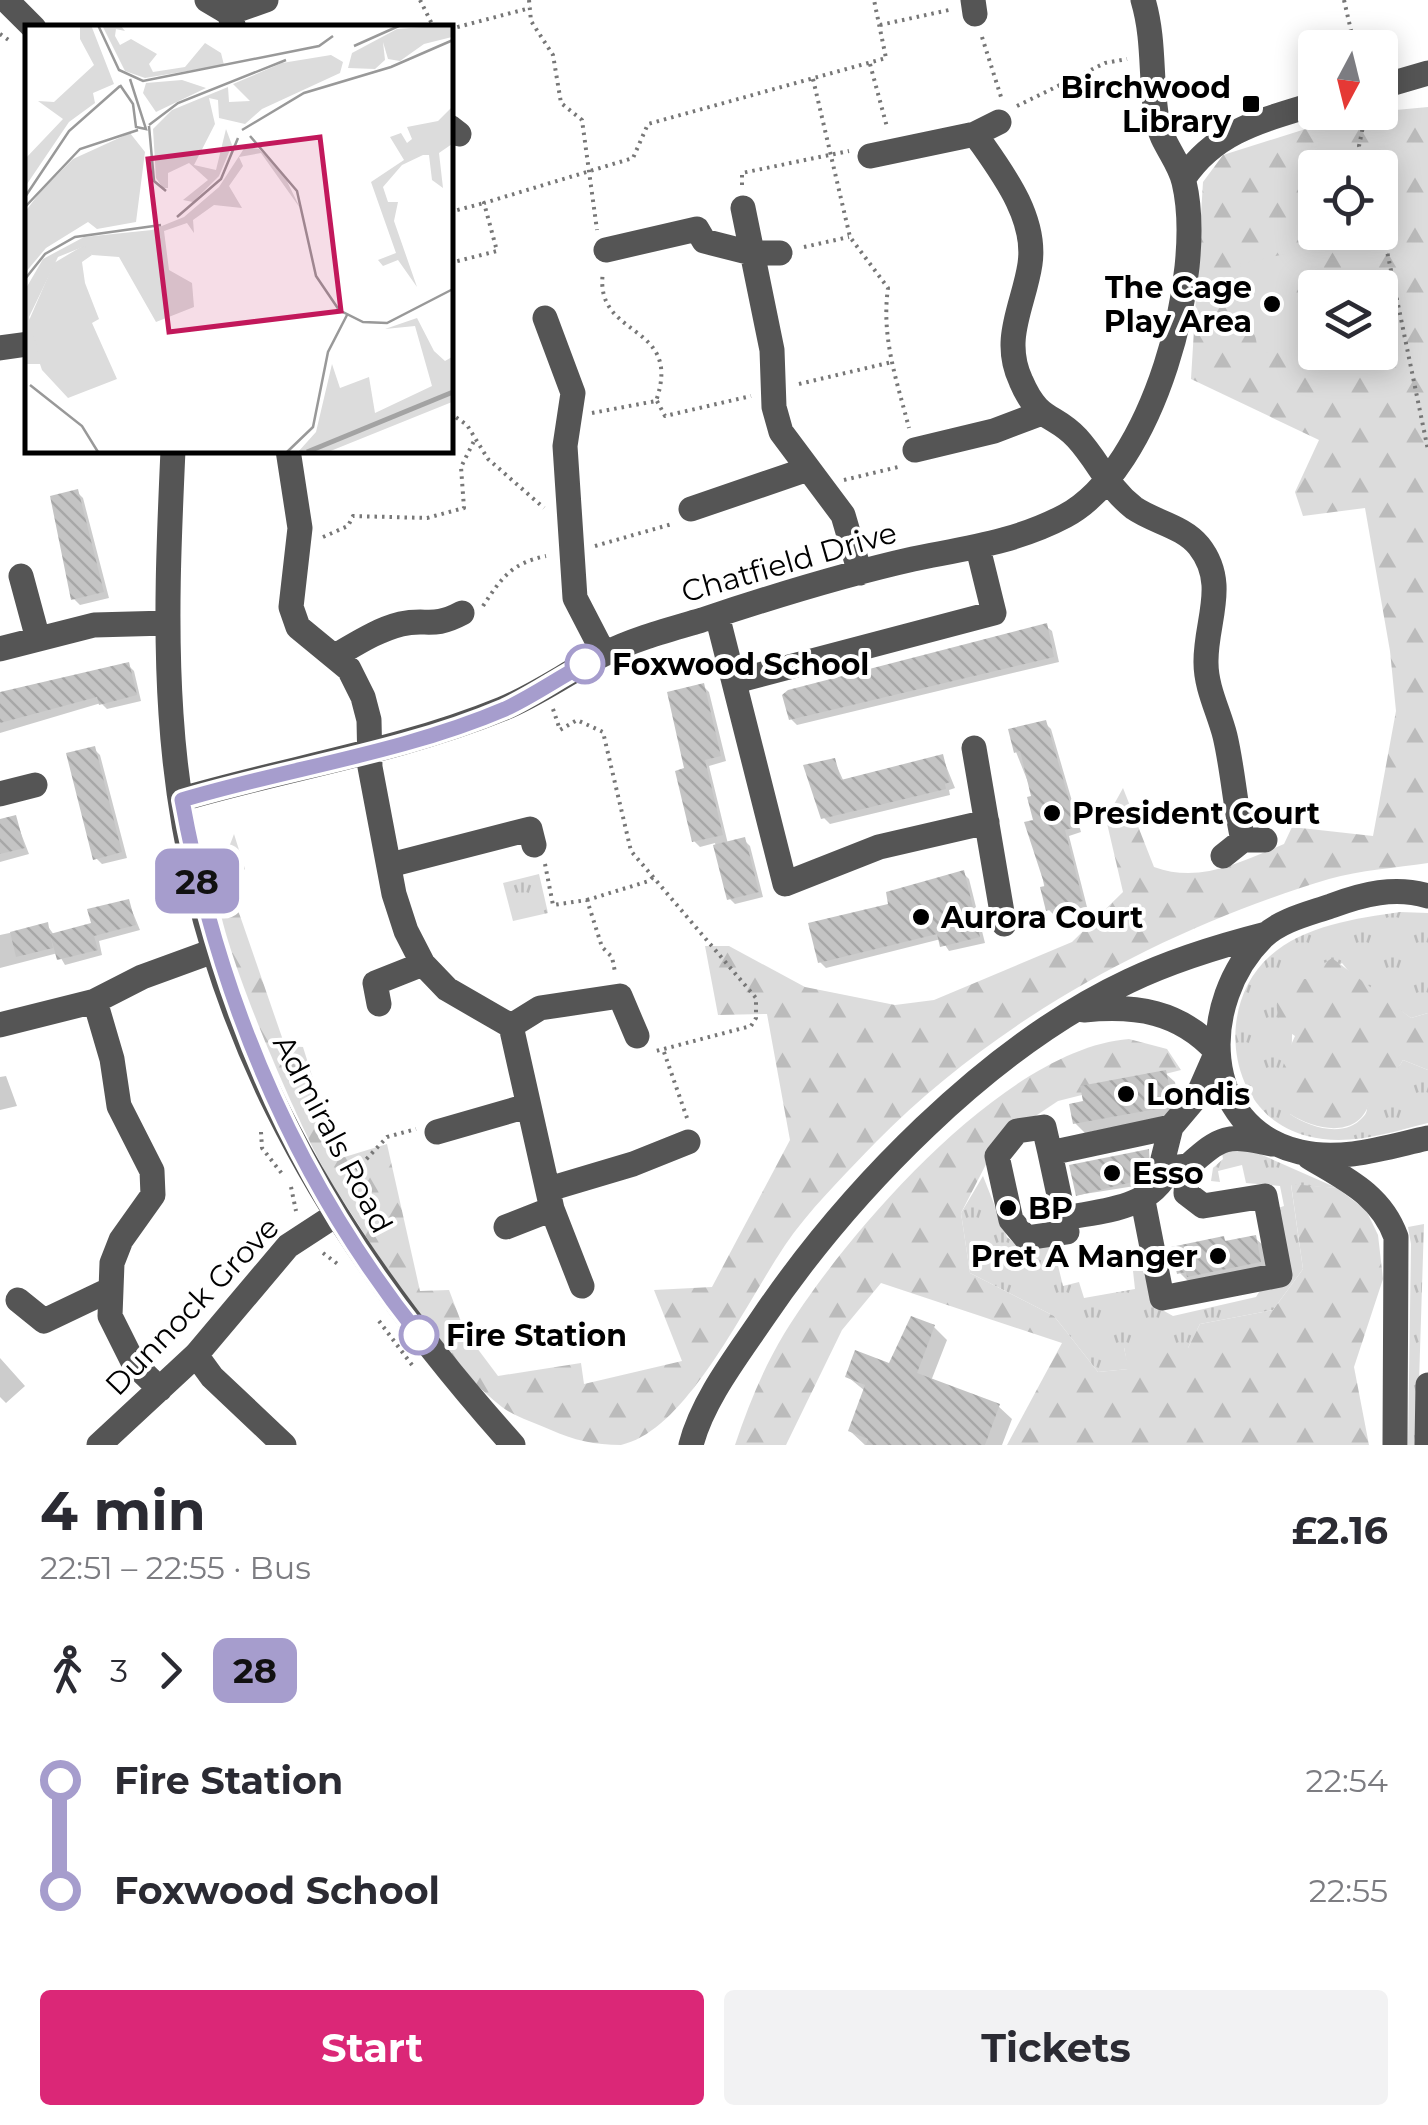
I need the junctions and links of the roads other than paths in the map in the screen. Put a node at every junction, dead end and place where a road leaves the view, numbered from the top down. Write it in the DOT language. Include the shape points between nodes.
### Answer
graph roads {
  1 [pos="6,0"];
  2 [pos="266,0"];
  3 [pos="1143,0"];
  4 [pos="223,13"];
  5 [pos="31,25"];
  6 [pos="1428,73"];
  7 [pos="1398,82"];
  8 [pos="1298,110"];
  9 [pos="999,122"];
  10 [pos="975,134"];
  11 [pos="882,153"];
  12 [pos="1184,178"];
  13 [pos="743,208"];
  14 [pos="606,250"];
  15 [pos="752,252"];
  16 [pos="780,252"];
  17 [pos="546,318"];
  18 [pos="25,344"];
  19 [pos="0,348"];
  20 [pos="1039,414"];
  21 [pos="915,450"];
  22 [pos="173,452"];
  23 [pos="288,452"];
  24 [pos="815,477"];
  25 [pos="1104,481"];
  26 [pos="691,509"];
  27 [pos="978,548"];
  28 [pos="860,573"];
  29 [pos="21,576"];
  30 [pos="462,613"];
  31 [pos="718,615"];
  32 [pos="168,623"];
  33 [pos="38,639"];
  34 [pos="0,649"];
  35 [pos="604,654"];
  36 [pos="335,656"];
  37 [pos="736,681"];
  38 [pos="974,748"];
  39 [pos="370,753"];
  40 [pos="35,784"];
  41 [pos="0,794"];
  42 [pos="182,800"];
  43 [pos="988,822"];
  44 [pos="534,845"];
  45 [pos="1244,845"];
  46 [pos="390,865"];
  47 [pos="1428,883"];
  48 [pos="1388,890"];
  49 [pos="1428,896"];
  50 [pos="1004,924"];
  51 [pos="1266,934"];
  52 [pos="216,950"];
  53 [pos="423,964"];
  54 [pos="96,1001"];
  55 [pos="379,1004"];
  56 [pos="1079,1010"];
  57 [pos="0,1025"];
  58 [pos="511,1026"];
  59 [pos="637,1036"];
  60 [pos="1216,1052"];
  61 [pos="527,1106"];
  62 [pos="1171,1128"];
  63 [pos="437,1132"];
  64 [pos="1428,1138"];
  65 [pos="1277,1145"];
  66 [pos="1050,1153"];
  67 [pos="1302,1153"];
  68 [pos="681,1154"];
  69 [pos="1179,1167"];
  70 [pos="550,1199"];
  71 [pos="1143,1202"];
  72 [pos="334,1216"];
  73 [pos="1064,1218"];
  74 [pos="506,1227"];
  75 [pos="582,1286"];
  76 [pos="107,1291"];
  77 [pos="18,1300"];
  78 [pos="196,1355"];
  79 [pos="1428,1385"];
  80 [pos="160,1390"];
  81 [pos="689,1443"];
  82 [pos="99,1445"];
  83 [pos="284,1445"];
  84 [pos="514,1445"];
  85 [pos="1395,1445"];
  86 [pos="1427,1445"];
  1 -- 5 [label="street"];
  2 -- 4 [label="street"];
  3 -- 12 [label="street" via="1157,120"];
  6 -- 7 [label="street"];
  8 -- 12 [label="street" via="1221,138"];
  9 -- 10 [label="street"];
  10 -- 11 [label="street"];
  10 -- 20 [label="street" via="1010,186 1029,236 1030,263 1012,342 1019,378"];
  12 -- 25 [label="street, Chatfield Drive" via="1189,254 1174,337 1150,408"];
  13 -- 15 [label="street"];
  14 -- 15 [label="street" via="697,229 704,241"];
  15 -- 16 [label="street"];
  15 -- 24 [label="street" via="781,432"];
  17 -- 35 [label="street" via="582,392 564,446 576,598"];
  18 -- 19 [label="street"];
  20 -- 21 [label="street"];
  20 -- 25 [label="street" via="1074,435"];
  22 -- 32 [label="street, Admirals Road"];
  23 -- 36 [label="street" via="298,539 291,607 298,627"];
  24 -- 26 [label="street"];
  24 -- 28 [label="street" via="843,516"];
  25 -- 27 [label="street, Chatfield Drive" via="1070,514"];
  25 -- 45 [label="street" via="1136,510 1198,544 1211,568 1216,599 1206,662"];
  27 -- 28 [label="street, Chatfield Drive"];
  27 -- 37 [label="street" via="994,614"];
  28 -- 31 [label="street, Chatfield Drive"];
  29 -- 33 [label="street"];
  30 -- 36 [label="street" via="440,625 404,623"];
  31 -- 35 [label="street, Chatfield Drive"];
  31 -- 37 [label="street"];
  32 -- 33 [label="street" via="110,623"];
  32 -- 42 [label="street, Admirals Road"];
  33 -- 34 [label="street"];
  35 -- 39 [label="street, Chatfield Drive" via="504,709"];
  36 -- 39 [label="street" via="363,697"];
  37 -- 43 [label="street" via="786,884 878,848"];
  38 -- 43 [label="street"];
  39 -- 42 [label="street, Chatfield Drive"];
  39 -- 46 [label="street"];
  40 -- 41 [label="street"];
  42 -- 52 [label="street, Admirals Road"];
  43 -- 50 [label="street"];
  44 -- 46 [label="street" via="530,829"];
  46 -- 53 [label="street" via="406,932"];
  47 -- 48 [label="street"];
  48 -- 49 [label="street"];
  48 -- 51 [label="street" via="1289,920"];
  51 -- 56 [label="street" via="1127,982"];
  51 -- 60 [label="street" via="1225,996"];
  52 -- 54 [label="street" via="142,976"];
  52 -- 72 [label="street, Admirals Road" via="267,1092"];
  53 -- 55 [label="street" via="374,983"];
  53 -- 58 [label="street" via="447,989"];
  54 -- 57 [label="street"];
  54 -- 76 [label="street" via="119,1106 152,1171 153,1196 121,1240"];
  56 -- 60 [label="street" via="1166,1015"];
  56 -- 81 [label="street" via="994,1068 852,1202 730,1366"];
  58 -- 59 [label="street" via="540,1008 620,996"];
  58 -- 61 [label="street"];
  60 -- 62 [label="street" via="1198,1095"];
  60 -- 65 [label="street" via="1233,1105"];
  61 -- 63 [label="street"];
  61 -- 70 [label="street"];
  62 -- 66 [label="street"];
  62 -- 69 [label="street" via="1164,1159"];
  64 -- 67 [label="street" via="1359,1154"];
  65 -- 67 [label="street"];
  65 -- 69 [label="street" via="1227,1138"];
  66 -- 73 [label="street"];
  66 -- 73 [label="street" via="1044,1127 1017,1132 997,1156 1010,1220 1019,1235 1033,1240 1067,1232"];
  67 -- 85 [label="street" via="1362,1188 1390,1219 1396,1237"];
  68 -- 70 [label="street"];
  69 -- 71 [label="street"];
  69 -- 71 [label="street" via="1186,1192 1203,1206 1264,1196 1280,1274 1162,1298"];
  70 -- 74 [label="street"];
  70 -- 75 [label="street"];
  71 -- 73 [label="street"];
  72 -- 78 [label="street, Dunnock Grove" via="288,1246"];
  72 -- 84 [label="street, Admirals Road" via="403,1316"];
  76 -- 77 [label="street" via="44,1322"];
  76 -- 80 [label="street" via="119,1340"];
  78 -- 80 [label="street, Dunnock Grove"];
  78 -- 83 [label="street"];
  79 -- 86 [label="street"];
  80 -- 82 [label="street, Dunnock Grove"];
}
